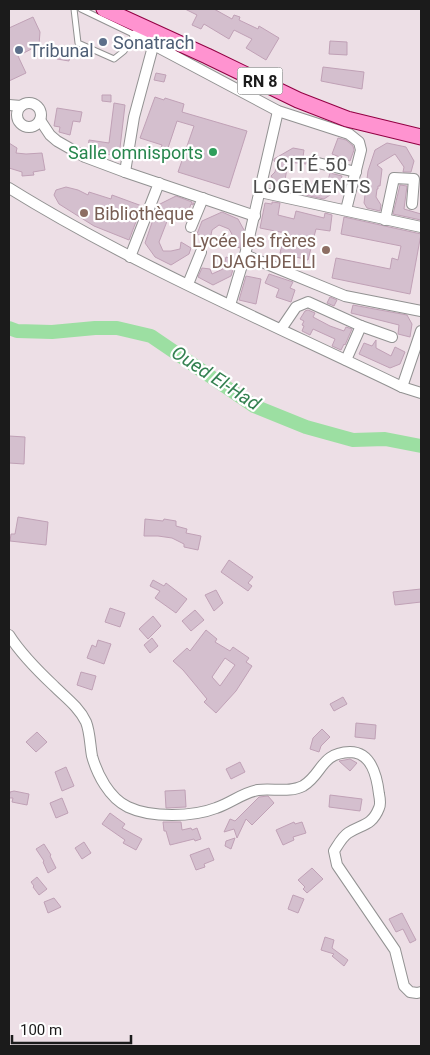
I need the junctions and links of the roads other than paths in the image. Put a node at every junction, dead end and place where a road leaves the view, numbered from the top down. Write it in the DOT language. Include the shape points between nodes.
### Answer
graph roads {
  1 [pos="74,9"];
  2 [pos="81,9"];
  3 [pos="104,9"];
  4 [pos="138,31"];
  5 [pos="155,39"];
  6 [pos="9,105"];
  7 [pos="19,110"];
  8 [pos="278,111"];
  9 [pos="40,120"];
  10 [pos="32,127"];
  11 [pos="50,135"];
  12 [pos="421,137"];
  13 [pos="318,163"];
  14 [pos="125,172"];
  15 [pos="356,172"];
  16 [pos="159,183"];
  17 [pos="9,188"];
  18 [pos="260,192"];
  19 [pos="203,198"];
  20 [pos="412,204"];
  21 [pos="346,210"];
  22 [pos="255,216"];
  23 [pos="385,220"];
  24 [pos="191,227"];
  25 [pos="421,227"];
  26 [pos="201,252"];
  27 [pos="245,255"];
  28 [pos="130,257"];
  29 [pos="188,284"];
  30 [pos="230,305"];
  31 [pos="421,311"];
  32 [pos="361,326"];
  33 [pos="281,329"];
  34 [pos="421,330"];
  35 [pos="392,337"];
  36 [pos="346,360"];
  37 [pos="402,387"];
  38 [pos="421,393"];
  39 [pos="9,635"];
  40 [pos="421,992"];
  1 -- 4 [label="lane" via="78,43 114,59"];
  2 -- 4 [label="lane"];
  3 -- 4 [label="main road, RN 8"];
  4 -- 5 [label="main road, RN 8"];
  5 -- 8 [label="street"];
  5 -- 12 [label="main road, RN 8" via="347,119"];
  5 -- 14 [label="street" via="134,117"];
  6 -- 7 [label="street"];
  7 -- 9 [label="street" via="28,104 36,106"];
  7 -- 10 [label="street" via="21,124"];
  8 -- 15 [label="street" via="356,138 361,150"];
  8 -- 18 [label="street"];
  9 -- 10 [label="street"];
  9 -- 11 [label="street"];
  10 -- 11 [label="street"];
  11 -- 14 [label="street" via="75,152"];
  13 -- 15 [label="street"];
  14 -- 16 [label="street"];
  15 -- 21 [label="street"];
  16 -- 19 [label="street"];
  16 -- 28 [label="street"];
  17 -- 28 [label="street"];
  18 -- 21 [label="street"];
  18 -- 22 [label="street"];
  19 -- 22 [label="street"];
  19 -- 24 [label="street"];
  20 -- 23 [label="street" via="414,180 394,178"];
  21 -- 23 [label="street"];
  22 -- 27 [label="street"];
  23 -- 25 [label="street"];
  26 -- 29 [label="street"];
  27 -- 30 [label="street"];
  27 -- 31 [label="street" via="345,296"];
  28 -- 29 [label="street"];
  29 -- 30 [label="street"];
  30 -- 33 [label="street"];
  32 -- 33 [label="street" via="308,302 296,307"];
  32 -- 35 [label="street"];
  32 -- 36 [label="street"];
  33 -- 36 [label="street"];
  34 -- 37 [label="street"];
  36 -- 37 [label="street"];
  37 -- 38 [label="street"];
  39 -- 40 [label="street" via="20,652 79,710 86,723 92,757 100,777 127,807 148,813 182,815 203,812 246,793 303,786 326,760 336,754 352,752 366,758 374,768 381,806 365,826 342,839 334,851 337,865 395,950 404,986 410,992"];
}
